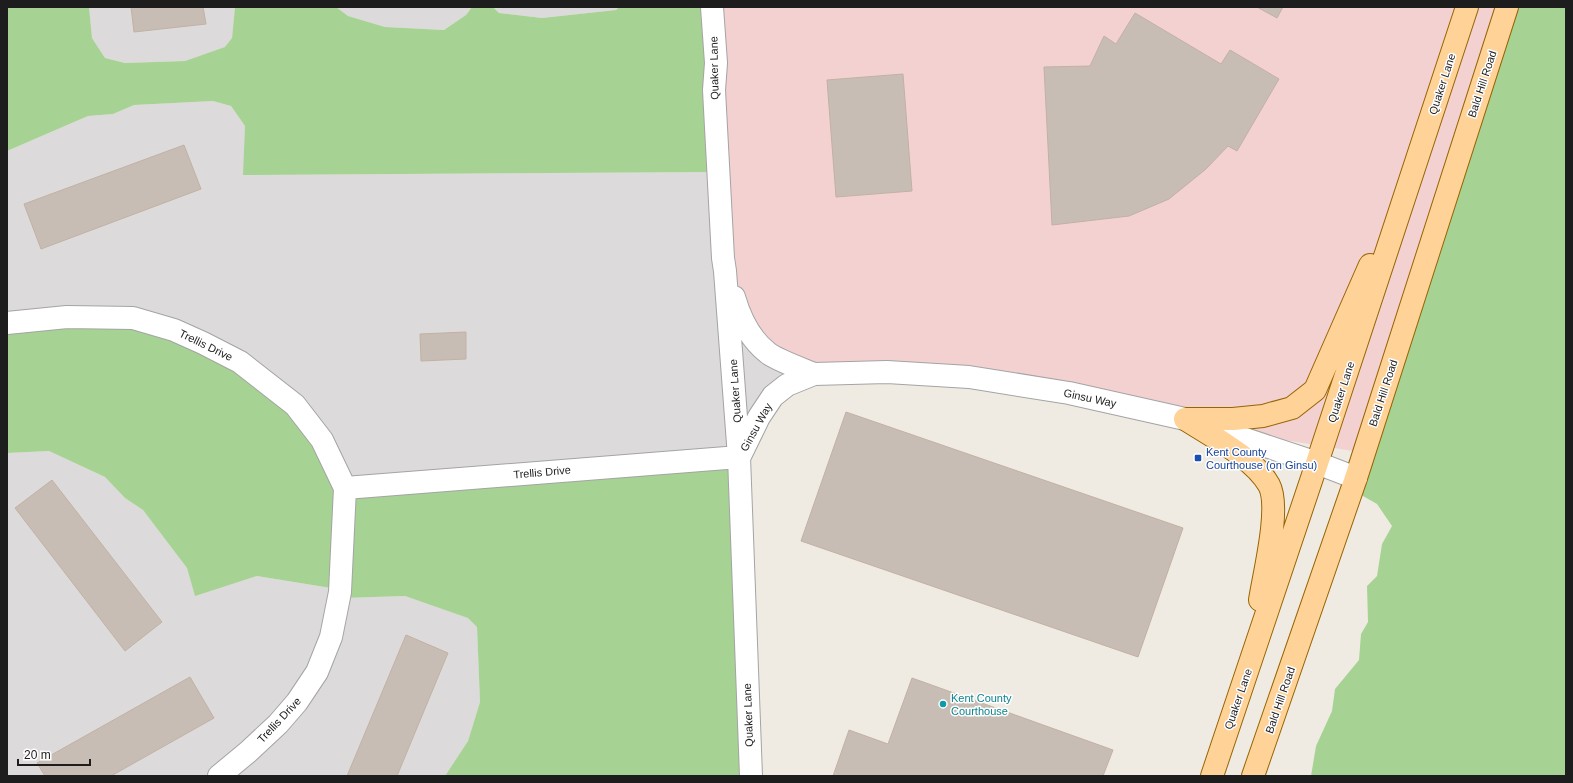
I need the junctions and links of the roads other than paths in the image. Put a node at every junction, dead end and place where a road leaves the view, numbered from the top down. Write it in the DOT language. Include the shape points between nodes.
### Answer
graph roads {
  1 [pos="712,7"];
  2 [pos="1467,7"];
  3 [pos="1507,7"];
  4 [pos="1424,139"];
  5 [pos="725,271"];
  6 [pos="7,323"];
  7 [pos="814,374"];
  8 [pos="1185,419"];
  9 [pos="739,457"];
  10 [pos="1317,463"];
  11 [pos="1356,478"];
  12 [pos="345,488"];
  13 [pos="1247,673"];
  14 [pos="219,776"];
  15 [pos="751,776"];
  16 [pos="1212,776"];
  17 [pos="1253,776"];
  1 -- 5 [label="street, Quaker Lane" via="716,64 714,90"];
  2 -- 4 [label="main road, Quaker Lane"];
  3 -- 11 [label="main road, Bald Hill Road"];
  4 -- 8 [label="main road" via="1315,390 1292,408 1263,416"];
  4 -- 10 [label="main road, Quaker Lane"];
  5 -- 7 [label="street, Ginsu Way" via="739,313 755,340 768,354"];
  5 -- 9 [label="street, Quaker Lane"];
  6 -- 12 [label="street, Trellis Drive" via="67,317 133,318 174,330 203,343 240,362 295,405 322,440"];
  7 -- 8 [label="street, Ginsu Way" via="887,372 969,376 1069,393"];
  7 -- 9 [label="street, Ginsu Way" via="787,385 773,396 759,417"];
  8 -- 10 [label="street, Ginsu Way"];
  8 -- 13 [label="main road" via="1249,461 1270,486 1274,520"];
  9 -- 12 [label="street, Trellis Drive"];
  9 -- 15 [label="street, Quaker Lane"];
  10 -- 11 [label="street, Ginsu Way"];
  10 -- 13 [label="main road, Quaker Lane"];
  11 -- 17 [label="main road, Bald Hill Road"];
  12 -- 14 [label="street, Trellis Drive" via="340,592 331,637 317,672 298,702 278,724"];
  13 -- 16 [label="main road, Quaker Lane"];
}
